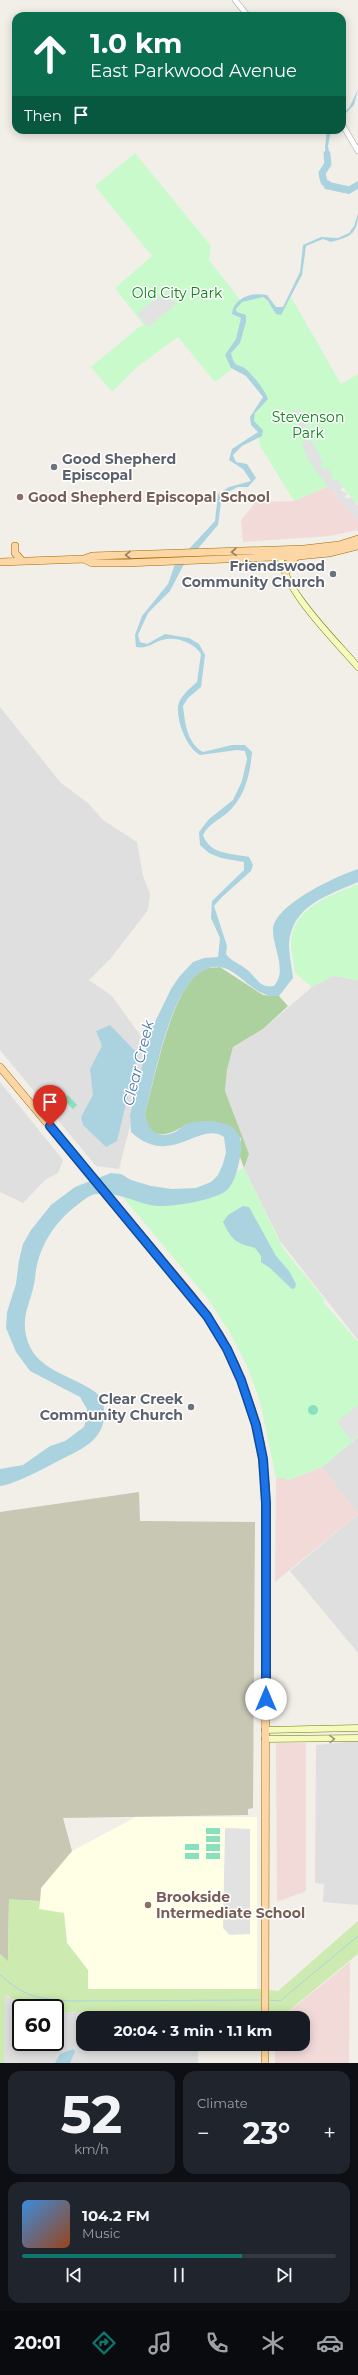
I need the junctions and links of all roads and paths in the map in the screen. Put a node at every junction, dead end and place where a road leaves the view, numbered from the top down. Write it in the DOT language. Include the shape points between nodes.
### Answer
graph roads {
  1 [pos="236,0"];
  2 [pos="245,12"];
  3 [pos="346,133"];
  4 [pos="358,151"];
  5 [pos="358,539"];
  6 [pos="15,546"];
  7 [pos="358,546"];
  8 [pos="280,553"];
  9 [pos="298,556"];
  10 [pos="84,560"];
  11 [pos="22,561"];
  12 [pos="0,562"];
  13 [pos="286,572"];
  14 [pos="358,667"];
  15 [pos="0,1067"];
  16 [pos="358,1728"];
  17 [pos="265,1730"];
  18 [pos="312,1730"];
  19 [pos="358,1738"];
  20 [pos="265,1739"];
  21 [pos="311,1740"];
  22 [pos="265,2011"];
  23 [pos="265,2051"];
  24 [pos="265,2063"];
  1 -- 2 [label="street"];
  3 -- 4 [label="street"];
  5 -- 8 [label="main road" via="339,545"];
  6 -- 11 [label="main road" via="15,553"];
  7 -- 9 [label="main road" via="329,553"];
  8 -- 9 [label="main road"];
  8 -- 10 [label="main road" via="162,562 92,563"];
  8 -- 10 [label="main road, one-way" via="92,556"];
  8 -- 13 [label="main road"];
  9 -- 13 [label="main road" via="290,561"];
  10 -- 11 [label="main road"];
  11 -- 12 [label="main road"];
  13 -- 14 [label="main road" via="296,594"];
  15 -- 17 [label="main road" via="193,1296 220,1335 241,1380 256,1425 266,1489"];
  16 -- 18 [label="main road"];
  17 -- 18 [label="main road"];
  17 -- 20 [label="main road"];
  18 -- 21 [label="main road"];
  21 -- 19 [label="main road, one-way"];
  20 -- 21 [label="main road"];
  20 -- 22 [label="main road"];
  23 -- 24 [label="main road"];
}
